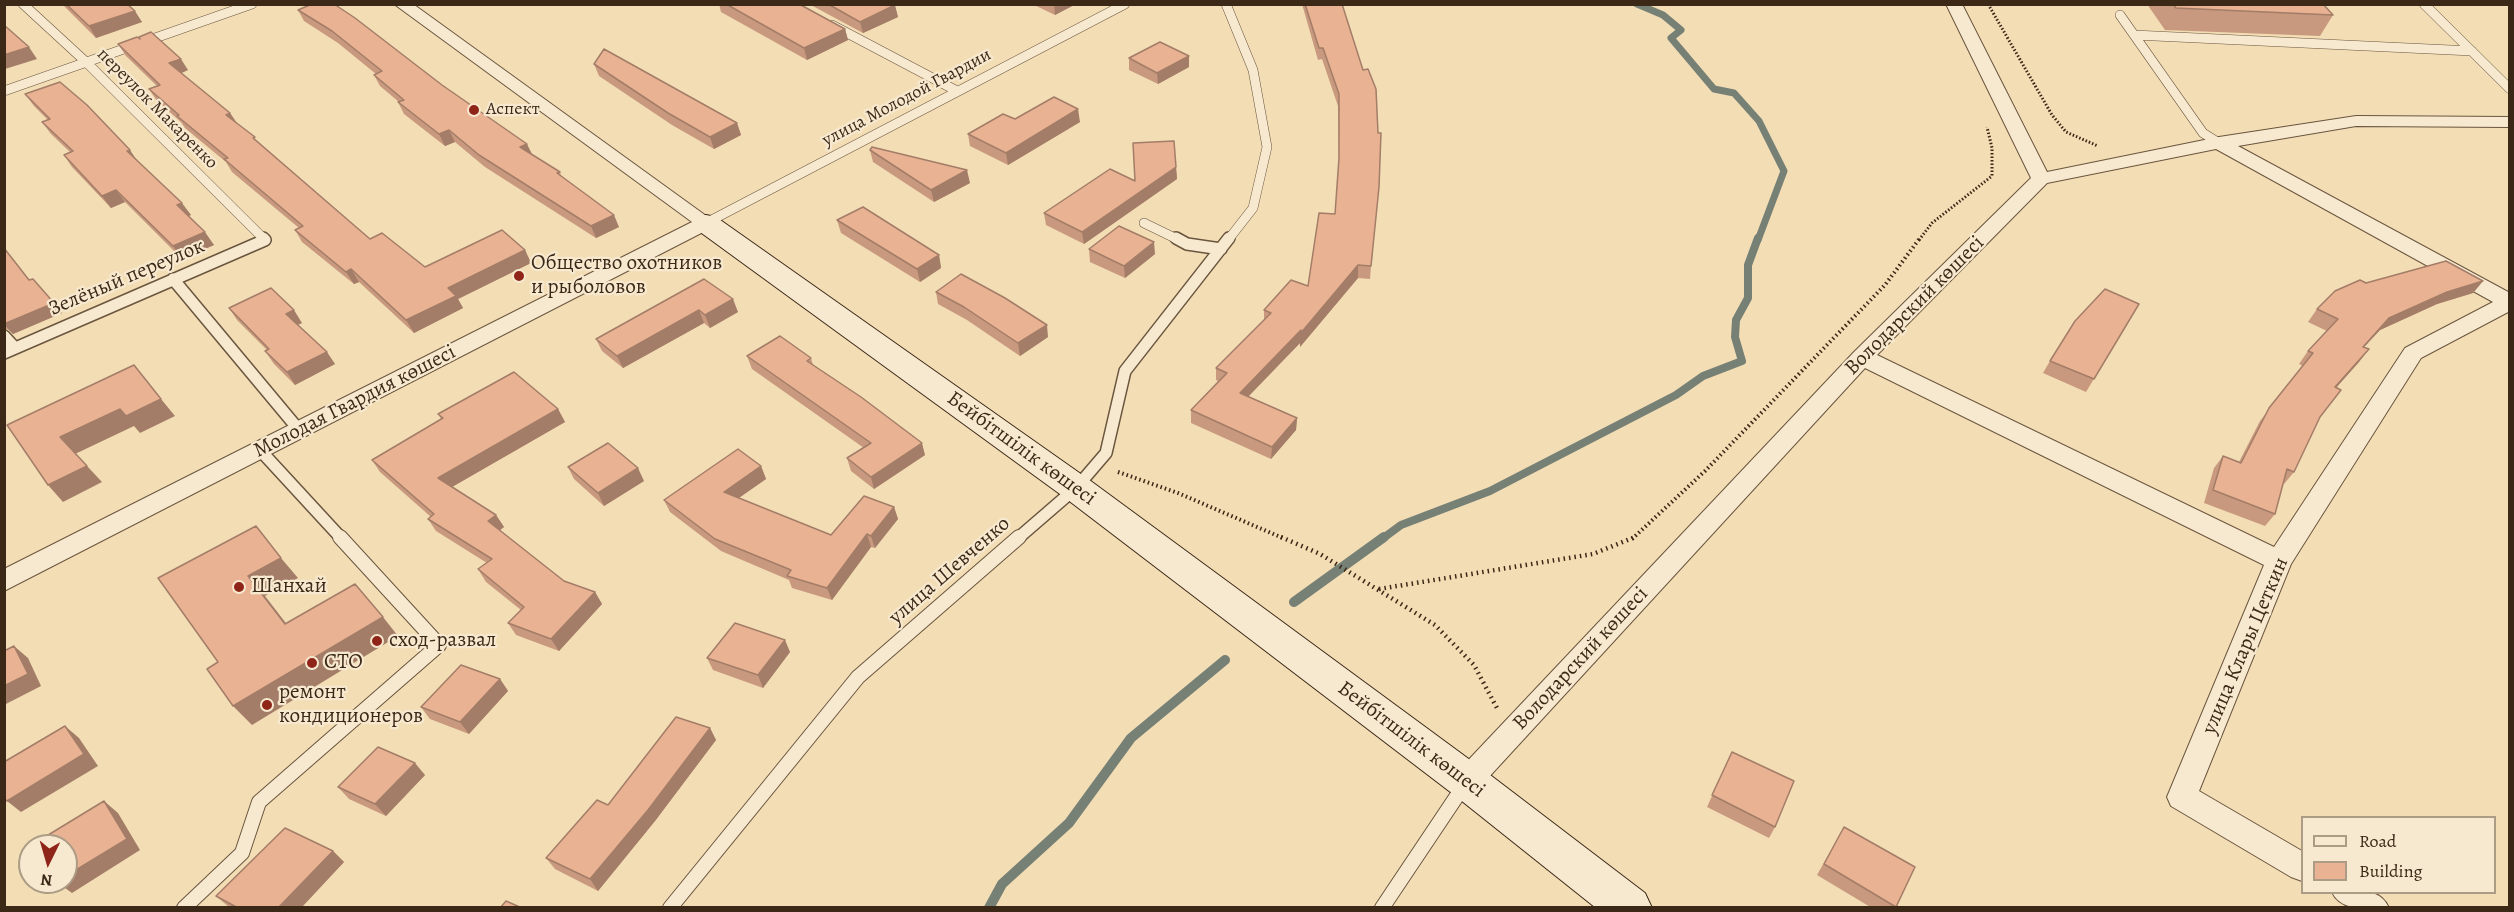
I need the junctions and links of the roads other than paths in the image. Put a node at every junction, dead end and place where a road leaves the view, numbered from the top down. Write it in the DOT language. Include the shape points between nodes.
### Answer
graph roads {
  1 [pos="23,4"];
  2 [pos="252,4"];
  3 [pos="402,4"];
  4 [pos="1125,4"];
  5 [pos="1226,4"];
  6 [pos="1953,4"];
  7 [pos="2424,4"];
  8 [pos="2120,15"];
  9 [pos="825,21"];
  10 [pos="2134,35"];
  11 [pos="2472,51"];
  12 [pos="86,62"];
  13 [pos="2510,89"];
  14 [pos="957,90"];
  15 [pos="4,91"];
  16 [pos="2510,122"];
  17 [pos="2219,143"];
  18 [pos="2041,179"];
  19 [pos="706,223"];
  20 [pos="1144,223"];
  21 [pos="265,240"];
  22 [pos="1221,249"];
  23 [pos="173,279"];
  24 [pos="2509,302"];
  25 [pos="4,336"];
  26 [pos="10,350"];
  27 [pos="1862,357"];
  28 [pos="299,430"];
  29 [pos="260,450"];
  30 [pos="1088,476"];
  31 [pos="2279,561"];
  32 [pos="4,581"];
  33 [pos="1467,781"];
  34 [pos="2301,866"];
  35 [pos="2350,894"];
  36 [pos="184,908"];
  37 [pos="670,908"];
  38 [pos="1382,908"];
  39 [pos="1630,908"];
  40 [pos="2373,908"];
  1 -- 12 [label="lane, переулок Макаренко"];
  2 -- 12 [label="lane"];
  3 -- 19 [label="street, Бейбітшілік көшесі"];
  4 -- 14 [label="lane, улица Молодой Гвардии"];
  5 -- 22 [label="lane, улица Шевченко" via="1252,70 1267,147 1253,208"];
  6 -- 18 [label="street"];
  7 -- 11 [label="lane"];
  8 -- 10 [label="lane"];
  9 -- 14 [label="lane"];
  10 -- 11 [label="lane"];
  10 -- 17 [label="lane" via="2203,132"];
  11 -- 13 [label="lane"];
  12 -- 15 [label="lane"];
  12 -- 21 [label="lane, переулок Макаренко"];
  14 -- 19 [label="lane, улица Молодой Гвардии"];
  16 -- 17 [label="street" via="2356,121"];
  17 -- 18 [label="street"];
  17 -- 24 [label="street"];
  18 -- 27 [label="street, Володарский көшесі"];
  19 -- 28 [label="street, Молодая Гвардия көшесі"];
  19 -- 30 [label="street, Бейбітшілік көшесі"];
  20 -- 22 [label="lane" via="1187,244"];
  21 -- 23 [label="lane, Зелёный переулок"];
  22 -- 30 [label="lane, улица Шевченко" via="1125,371 1106,453"];
  23 -- 26 [label="lane, Зелёный переулок"];
  23 -- 28 [label="lane"];
  24 -- 31 [label="street, улица Клары Цеткин" via="2413,353"];
  25 -- 26 [label="lane"];
  27 -- 31 [label="street"];
  27 -- 33 [label="street, Володарский көшесі"];
  28 -- 29 [label="street, Молодая Гвардия көшесі"];
  29 -- 32 [label="street, Молодая Гвардия көшесі"];
  29 -- 36 [label="lane" via="439,645 259,802 242,853"];
  30 -- 33 [label="street, Бейбітшілік көшесі"];
  30 -- 37 [label="lane, улица Шевченко" via="858,677"];
  31 -- 34 [label="street, улица Клары Цеткин" via="2182,797"];
  33 -- 38 [label="lane"];
  33 -- 39 [label="street, Бейбітшілік көшесі"];
  35 -- 40 [label="street"];
}
